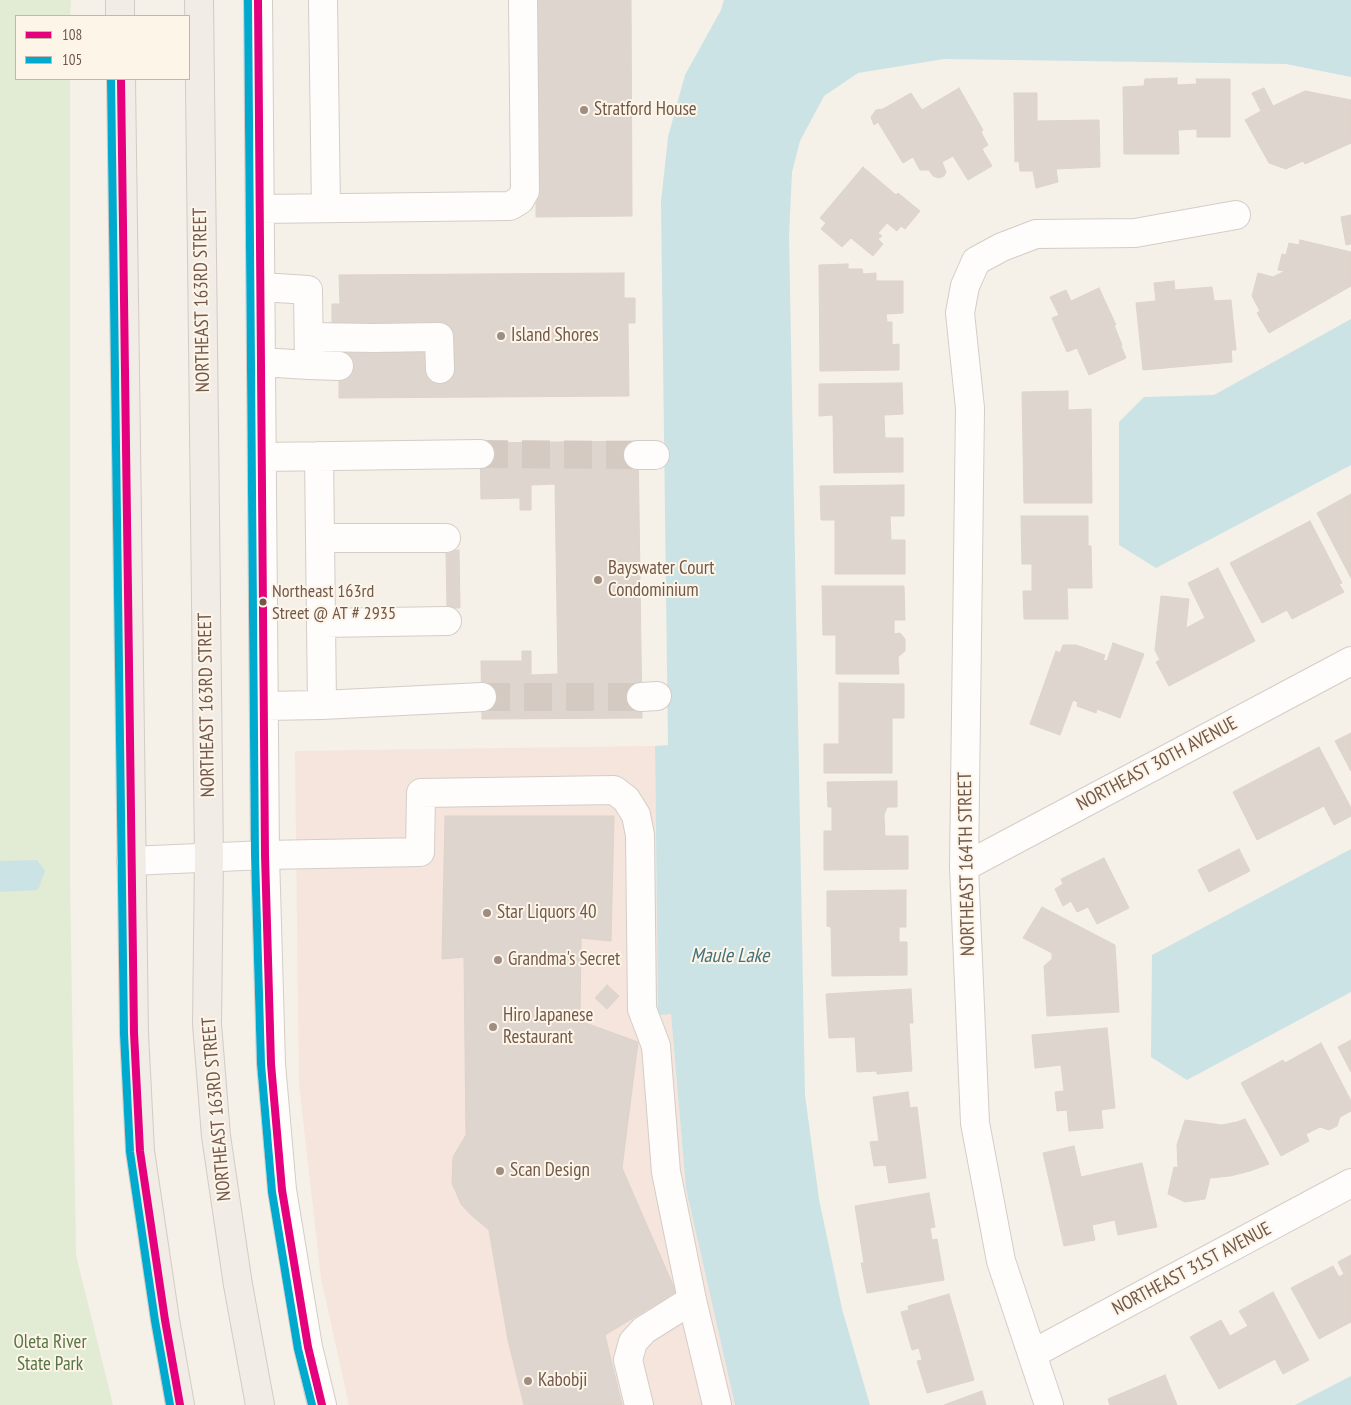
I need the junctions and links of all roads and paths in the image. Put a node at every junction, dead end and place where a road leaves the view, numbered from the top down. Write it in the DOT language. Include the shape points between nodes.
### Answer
graph roads {
  1 [pos="120,0"];
  2 [pos="199,0"];
  3 [pos="258,0"];
  4 [pos="323,0"];
  5 [pos="524,0"];
  6 [pos="120,15"];
  7 [pos="121,80"];
  8 [pos="326,208"];
  9 [pos="260,209"];
  10 [pos="1236,215"];
  11 [pos="260,287"];
  12 [pos="309,337"];
  13 [pos="261,362"];
  14 [pos="309,365"];
  15 [pos="339,366"];
  16 [pos="440,368"];
  17 [pos="480,454"];
  18 [pos="319,456"];
  19 [pos="262,457"];
  20 [pos="320,538"];
  21 [pos="446,538"];
  22 [pos="447,621"];
  23 [pos="321,623"];
  24 [pos="1351,661"];
  25 [pos="482,698"];
  26 [pos="322,705"];
  27 [pos="264,706"];
  28 [pos="266,855"];
  29 [pos="209,858"];
  30 [pos="131,861"];
  31 [pos="964,867"];
  32 [pos="1351,1183"];
  33 [pos="692,1300"];
  34 [pos="1032,1354"];
  35 [pos="180,1405"];
  36 [pos="260,1405"];
  37 [pos="322,1405"];
  38 [pos="639,1405"];
  39 [pos="718,1405"];
  40 [pos="1049,1405"];
  1 -- 6 [label="main road"];
  2 -- 29 [label="main road, NORTHEAST 163RD STREET"];
  3 -- 9 [label="street"];
  4 -- 8 [label="street"];
  5 -- 8 [label="street" via="525,191 520,200 510,206"];
  7 -- 30 [label="main road"];
  8 -- 9 [label="street"];
  9 -- 11 [label="street"];
  10 -- 31 [label="street, NORTHEAST 164TH STREET" via="1135,233 1036,234 976,261 965,286 960,313 970,408"];
  11 -- 12 [label="street" via="308,290"];
  11 -- 13 [label="street"];
  12 -- 14 [label="street"];
  12 -- 16 [label="street" via="439,337"];
  13 -- 14 [label="street"];
  13 -- 19 [label="street"];
  14 -- 15 [label="street"];
  17 -- 18 [label="street"];
  18 -- 19 [label="street"];
  18 -- 20 [label="street"];
  19 -- 27 [label="street"];
  20 -- 21 [label="street"];
  20 -- 23 [label="street"];
  22 -- 23 [label="street"];
  23 -- 26 [label="street"];
  24 -- 31 [label="street, NORTHEAST 30TH AVENUE"];
  25 -- 26 [label="street"];
  26 -- 27 [label="street"];
  27 -- 28 [label="street"];
  28 -- 29 [label="street"];
  28 -- 33 [label="street" via="420,852 421,793 614,790 626,799 636,815 640,835 642,1009 656,1046 666,1172"];
  28 -- 37 [label="street" via="270,1064 282,1190 308,1347"];
  29 -- 30 [label="street"];
  29 -- 36 [label="main road, NORTHEAST 163RD STREET" via="207,1024 216,1136"];
  30 -- 35 [label="main road" via="140,1151"];
  31 -- 34 [label="street, NORTHEAST 164TH STREET" via="975,1123 1001,1261"];
  32 -- 34 [label="street, NORTHEAST 31ST AVENUE"];
  33 -- 38 [label="street" via="644,1330 634,1342 628,1360"];
  33 -- 39 [label="street"];
  34 -- 40 [label="street, NORTHEAST 164TH STREET"];
}
